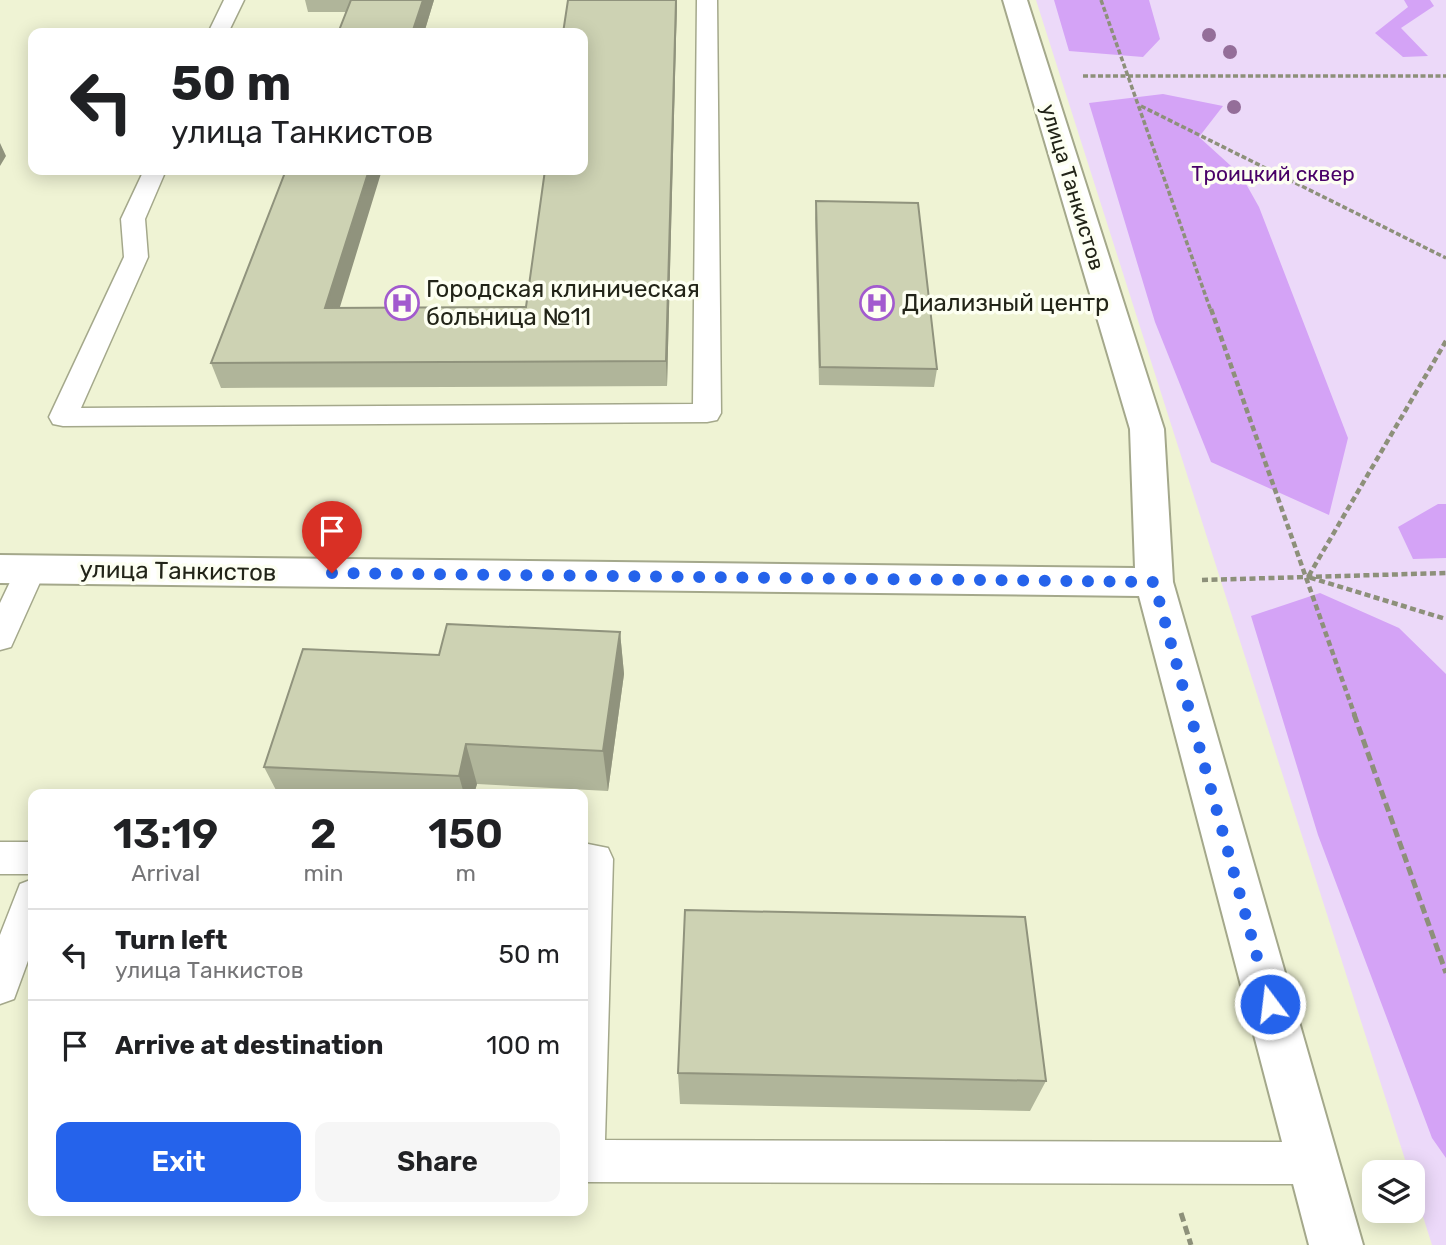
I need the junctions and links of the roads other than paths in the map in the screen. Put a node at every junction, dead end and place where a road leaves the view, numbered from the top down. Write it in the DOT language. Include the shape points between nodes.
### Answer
graph roads {
  1 [pos="234,0"];
  2 [pos="707,0"];
  3 [pos="1015,0"];
  4 [pos="220,28"];
  5 [pos="153,175"];
  6 [pos="15,569"];
  7 [pos="1154,582"];
  8 [pos="0,638"];
  9 [pos="0,858"];
  10 [pos="28,858"];
  11 [pos="588,859"];
  12 [pos="28,910"];
  13 [pos="0,986"];
  14 [pos="588,1035"];
  15 [pos="588,1161"];
  16 [pos="1313,1163"];
  17 [pos="1336,1245"];
  1 -- 4 [label="lane"];
  2 -- 5 [label="lane" via="707,413 63,417 136,257 133,219"];
  3 -- 7 [label="street, улица Танкистов" via="1147,429"];
  6 -- 7 [label="street, улица Танкистов"];
  6 -- 8 [label="lane"];
  7 -- 16 [label="street, улица Танкистов"];
  9 -- 10 [label="lane"];
  11 -- 14 [label="lane" via="595,859"];
  12 -- 13 [label="lane"];
  15 -- 16 [label="lane"];
  16 -- 17 [label="street, улица Танкистов"];
}
